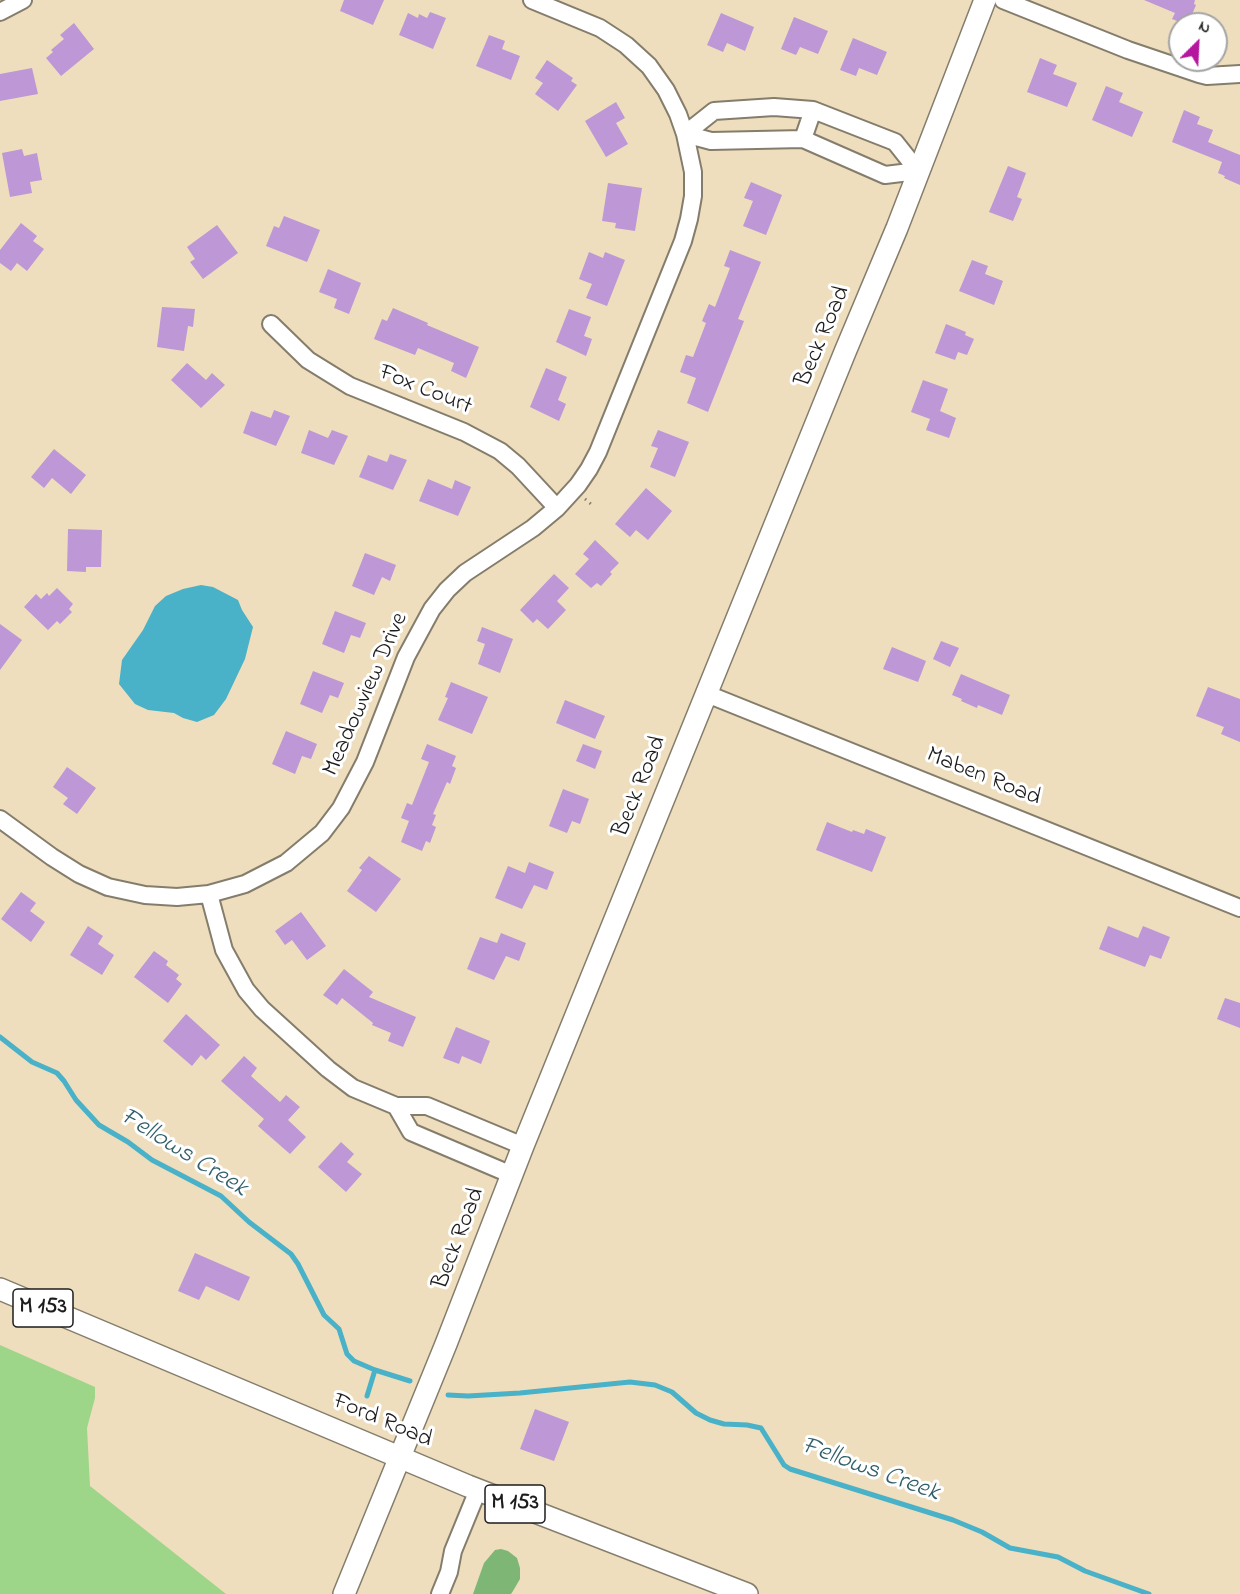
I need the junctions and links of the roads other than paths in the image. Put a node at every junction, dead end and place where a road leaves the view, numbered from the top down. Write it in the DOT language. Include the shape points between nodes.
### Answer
graph roads {
  1 [pos="23,0"];
  2 [pos="532,0"];
  3 [pos="985,0"];
  4 [pos="1003,0"];
  5 [pos="0,12"];
  6 [pos="1240,74"];
  7 [pos="813,110"];
  8 [pos="686,134"];
  9 [pos="803,139"];
  10 [pos="918,171"];
  11 [pos="271,324"];
  12 [pos="557,508"];
  13 [pos="707,694"];
  14 [pos="0,819"];
  15 [pos="209,894"];
  16 [pos="1240,908"];
  17 [pos="396,1106"];
  18 [pos="523,1146"];
  19 [pos="512,1175"];
  20 [pos="0,1289"];
  21 [pos="399,1457"];
  22 [pos="478,1490"];
  23 [pos="344,1594"];
  24 [pos="440,1594"];
  25 [pos="747,1594"];
  1 -- 5 [label="street"];
  2 -- 8 [label="street, Meadowview Drive" via="600,28 626,45 649,66 666,90"];
  3 -- 10 [label="main road, Beck Road"];
  4 -- 6 [label="street" via="1199,74"];
  7 -- 8 [label="street" via="774,107 714,111"];
  7 -- 9 [label="street"];
  7 -- 10 [label="street" via="895,142"];
  8 -- 9 [label="street" via="711,141"];
  8 -- 12 [label="street, Meadowview Drive" via="693,196 683,241 598,452 578,485"];
  9 -- 10 [label="street" via="885,175"];
  10 -- 13 [label="main road, Beck Road"];
  11 -- 12 [label="street, Fox Court" via="309,360 350,387 464,432 500,451"];
  12 -- 15 [label="street, Meadowview Drive" via="465,573 432,609 406,657 356,783 322,833 270,872"];
  13 -- 16 [label="street, Maben Road"];
  13 -- 18 [label="main road, Beck Road"];
  14 -- 15 [label="street, Meadowview Drive" via="61,863 108,887 145,895"];
  15 -- 17 [label="street" via="224,950 246,990 262,1009 353,1088"];
  17 -- 18 [label="street" via="427,1106"];
  17 -- 19 [label="street" via="411,1132"];
  18 -- 19 [label="main road, Beck Road"];
  19 -- 21 [label="main road, Beck Road"];
  20 -- 21 [label="main road, Ford Road / M 153"];
  21 -- 22 [label="main road, Ford Road / M 153"];
  21 -- 23 [label="main road, Beck Road"];
  22 -- 24 [label="street"];
  22 -- 25 [label="main road, Ford Road / M 153"];
}
